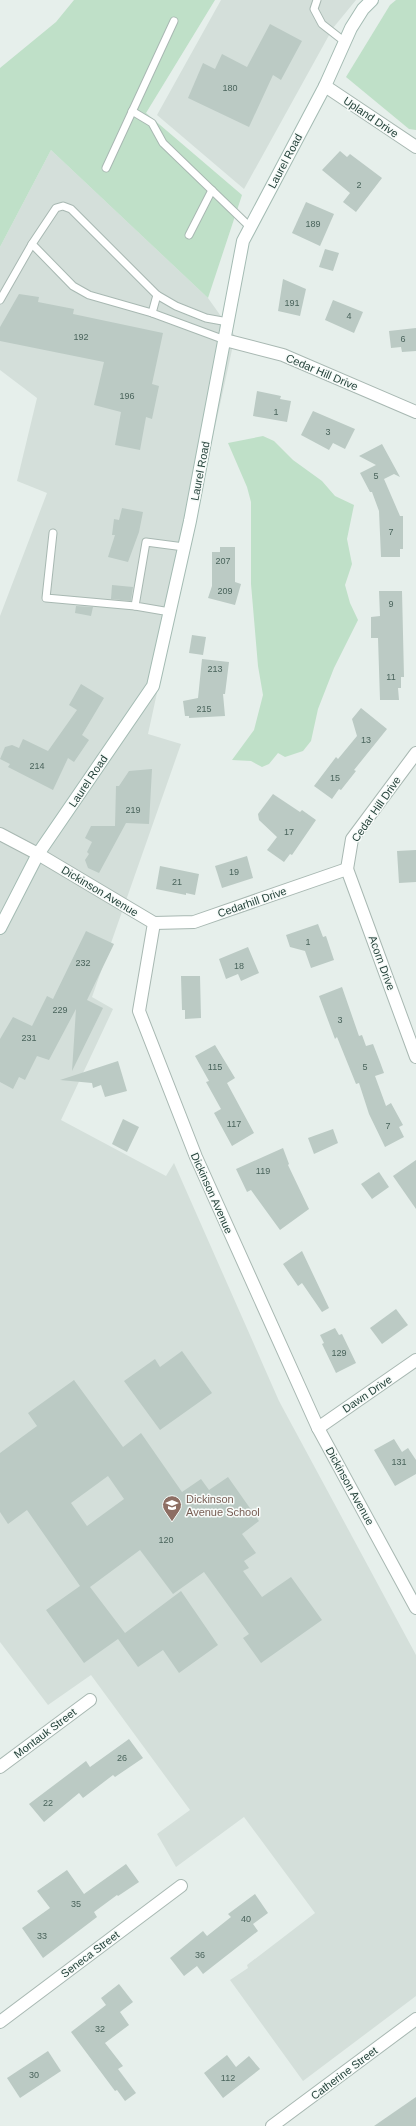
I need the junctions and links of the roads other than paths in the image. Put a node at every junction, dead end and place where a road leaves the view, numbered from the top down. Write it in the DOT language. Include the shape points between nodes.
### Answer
graph roads {
  1 [pos="317,0"];
  2 [pos="372,0"];
  3 [pos="174,20"];
  4 [pos="345,42"];
  5 [pos="325,86"];
  6 [pos="132,111"];
  7 [pos="416,147"];
  8 [pos="106,168"];
  9 [pos="212,190"];
  10 [pos="250,227"];
  11 [pos="189,235"];
  12 [pos="32,244"];
  13 [pos="157,295"];
  14 [pos="0,300"];
  15 [pos="152,313"];
  16 [pos="228,322"];
  17 [pos="225,340"];
  18 [pos="416,412"];
  19 [pos="52,533"];
  20 [pos="184,547"];
  21 [pos="135,606"];
  22 [pos="170,612"];
  23 [pos="416,753"];
  24 [pos="0,834"];
  25 [pos="38,854"];
  26 [pos="347,869"];
  27 [pos="154,923"];
  28 [pos="0,928"];
  29 [pos="416,1057"];
  30 [pos="416,1360"];
  31 [pos="318,1428"];
  32 [pos="416,1608"];
  33 [pos="90,1700"];
  34 [pos="0,1767"];
  35 [pos="181,1886"];
  36 [pos="416,2019"];
  37 [pos="0,2022"];
  38 [pos="272,2126"];
  1 -- 4 [label="lane" via="314,9 322,24"];
  2 -- 4 [label="street, Laurel Road" via="363,9"];
  3 -- 6 [label="lane"];
  4 -- 5 [label="street, Laurel Road"];
  5 -- 7 [label="street, Upland Drive"];
  5 -- 10 [label="street, Laurel Road"];
  6 -- 8 [label="lane"];
  6 -- 9 [label="lane" via="152,123 163,144"];
  9 -- 10 [label="lane"];
  9 -- 11 [label="lane"];
  10 -- 16 [label="street, Laurel Road" via="243,241"];
  12 -- 13 [label="lane" via="56,208 71,208"];
  12 -- 14 [label="lane"];
  12 -- 15 [label="lane" via="80,290 89,295"];
  13 -- 15 [label="lane"];
  13 -- 16 [label="lane" via="206,318"];
  15 -- 17 [label="lane"];
  16 -- 17 [label="street, Laurel Road"];
  17 -- 18 [label="street, Cedar Hill Drive" via="283,355"];
  17 -- 20 [label="street, Laurel Road"];
  19 -- 21 [label="lane" via="46,598"];
  20 -- 21 [label="lane" via="146,542"];
  20 -- 22 [label="street, Laurel Road"];
  21 -- 22 [label="lane"];
  22 -- 25 [label="street, Laurel Road" via="153,686"];
  23 -- 26 [label="street, Cedar Hill Drive" via="352,839"];
  24 -- 25 [label="street, Dickinson Avenue"];
  25 -- 27 [label="street, Dickinson Avenue"];
  25 -- 28 [label="street, Laurel Road"];
  26 -- 27 [label="street, Cedarhill Drive" via="194,922"];
  26 -- 29 [label="street, Acorn Drive"];
  27 -- 31 [label="street, Dickinson Avenue" via="139,1011 196,1157"];
  30 -- 31 [label="street, Dawn Drive"];
  31 -- 32 [label="street, Dickinson Avenue"];
  33 -- 34 [label="street, Montauk Street"];
  35 -- 37 [label="street, Seneca Street"];
  36 -- 38 [label="street, Catherine Street"];
}
